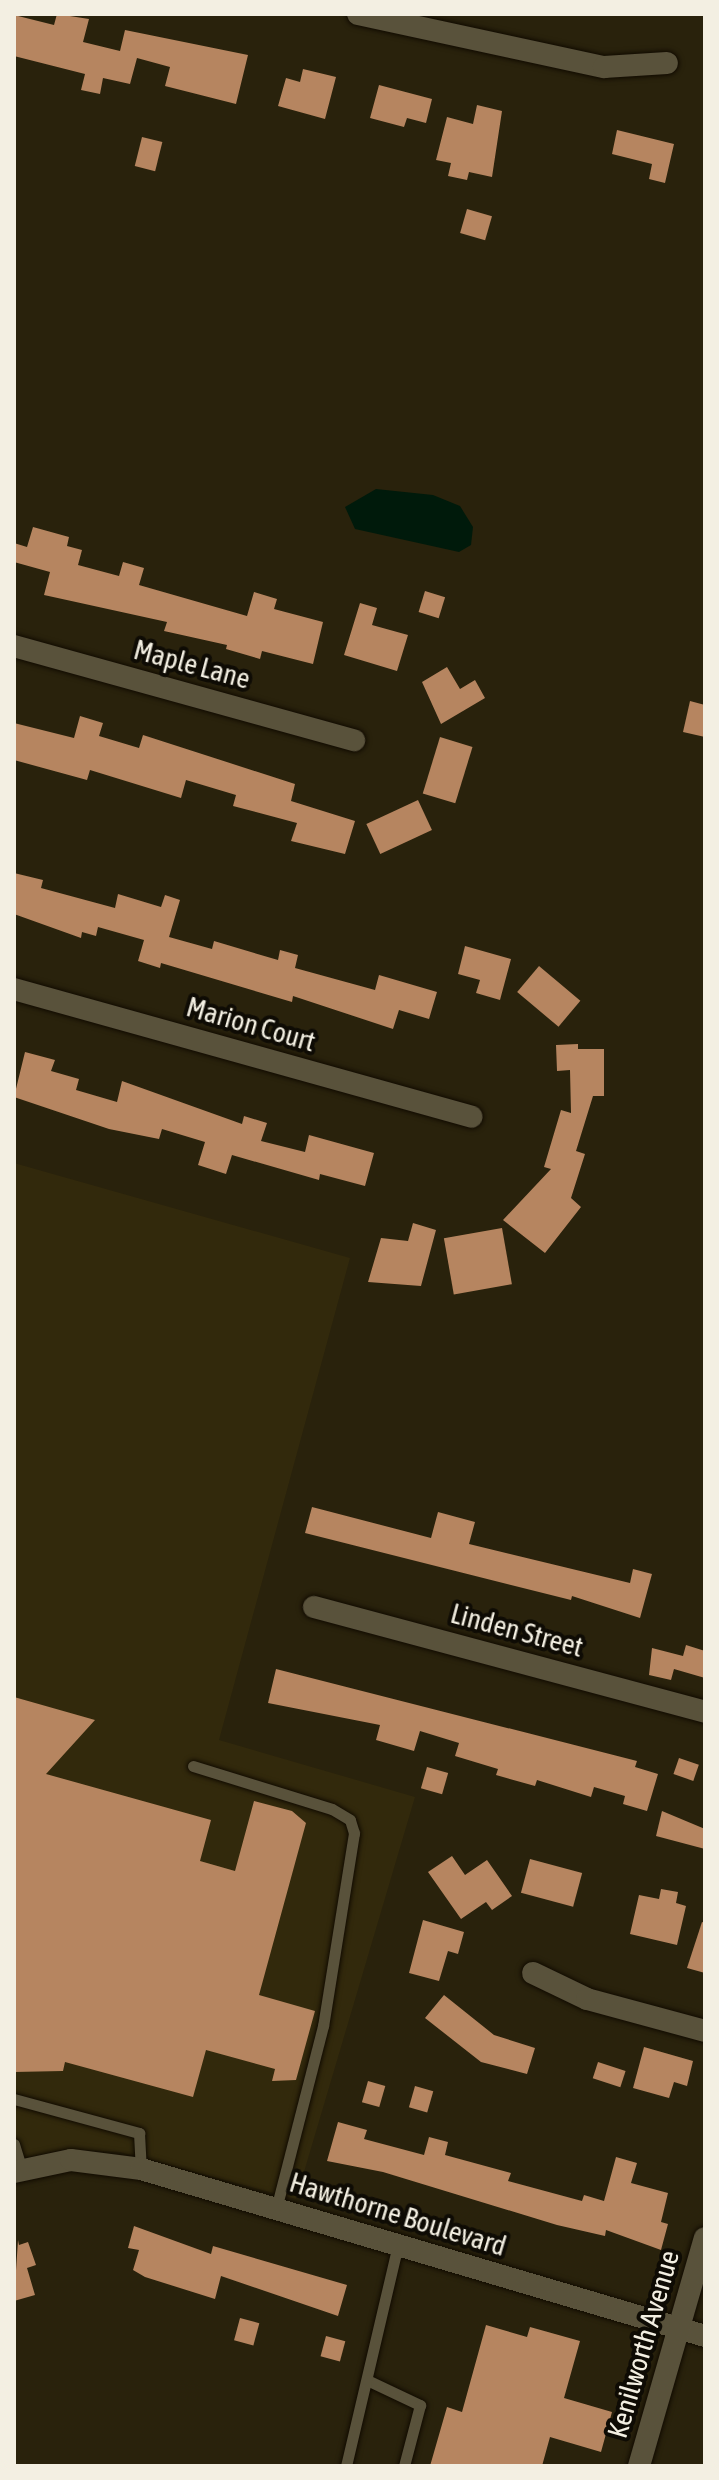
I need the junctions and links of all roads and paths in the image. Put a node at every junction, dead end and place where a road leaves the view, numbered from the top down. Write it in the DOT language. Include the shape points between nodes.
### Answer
graph roads {
  1 [pos="358,14"];
  2 [pos="667,63"];
  3 [pos="14,646"];
  4 [pos="354,740"];
  5 [pos="14,989"];
  6 [pos="471,1117"];
  7 [pos="314,1607"];
  8 [pos="705,1712"];
  9 [pos="193,1766"];
  10 [pos="533,1973"];
  11 [pos="705,2031"];
  12 [pos="14,2099"];
  13 [pos="14,2144"];
  14 [pos="141,2169"];
  15 [pos="18,2171"];
  16 [pos="276,2209"];
  17 [pos="705,2238"];
  18 [pos="398,2245"];
  19 [pos="679,2329"];
  20 [pos="705,2336"];
  21 [pos="367,2380"];
  22 [pos="346,2466"];
  23 [pos="404,2466"];
  24 [pos="639,2466"];
  1 -- 2 [label="street" via="604,67"];
  3 -- 4 [label="street, Maple Lane"];
  5 -- 6 [label="street, Marion Court"];
  7 -- 8 [label="street, Linden Street"];
  9 -- 16 [label="lane" via="332,1809 350,1820 354,1833 323,2026"];
  10 -- 11 [label="street" via="587,1999"];
  12 -- 14 [label="lane" via="139,2133"];
  13 -- 15 [label="lane"];
  14 -- 15 [label="street, Hawthorne Boulevard" via="71,2160"];
  14 -- 16 [label="street, Hawthorne Boulevard"];
  16 -- 18 [label="street, Hawthorne Boulevard"];
  17 -- 19 [label="street, Kenilworth Avenue"];
  18 -- 19 [label="street, Hawthorne Boulevard"];
  18 -- 21 [label="lane"];
  19 -- 20 [label="street, Hawthorne Boulevard"];
  19 -- 24 [label="street, Kenilworth Avenue"];
  21 -- 22 [label="lane"];
  21 -- 23 [label="lane" via="420,2405"];
}
